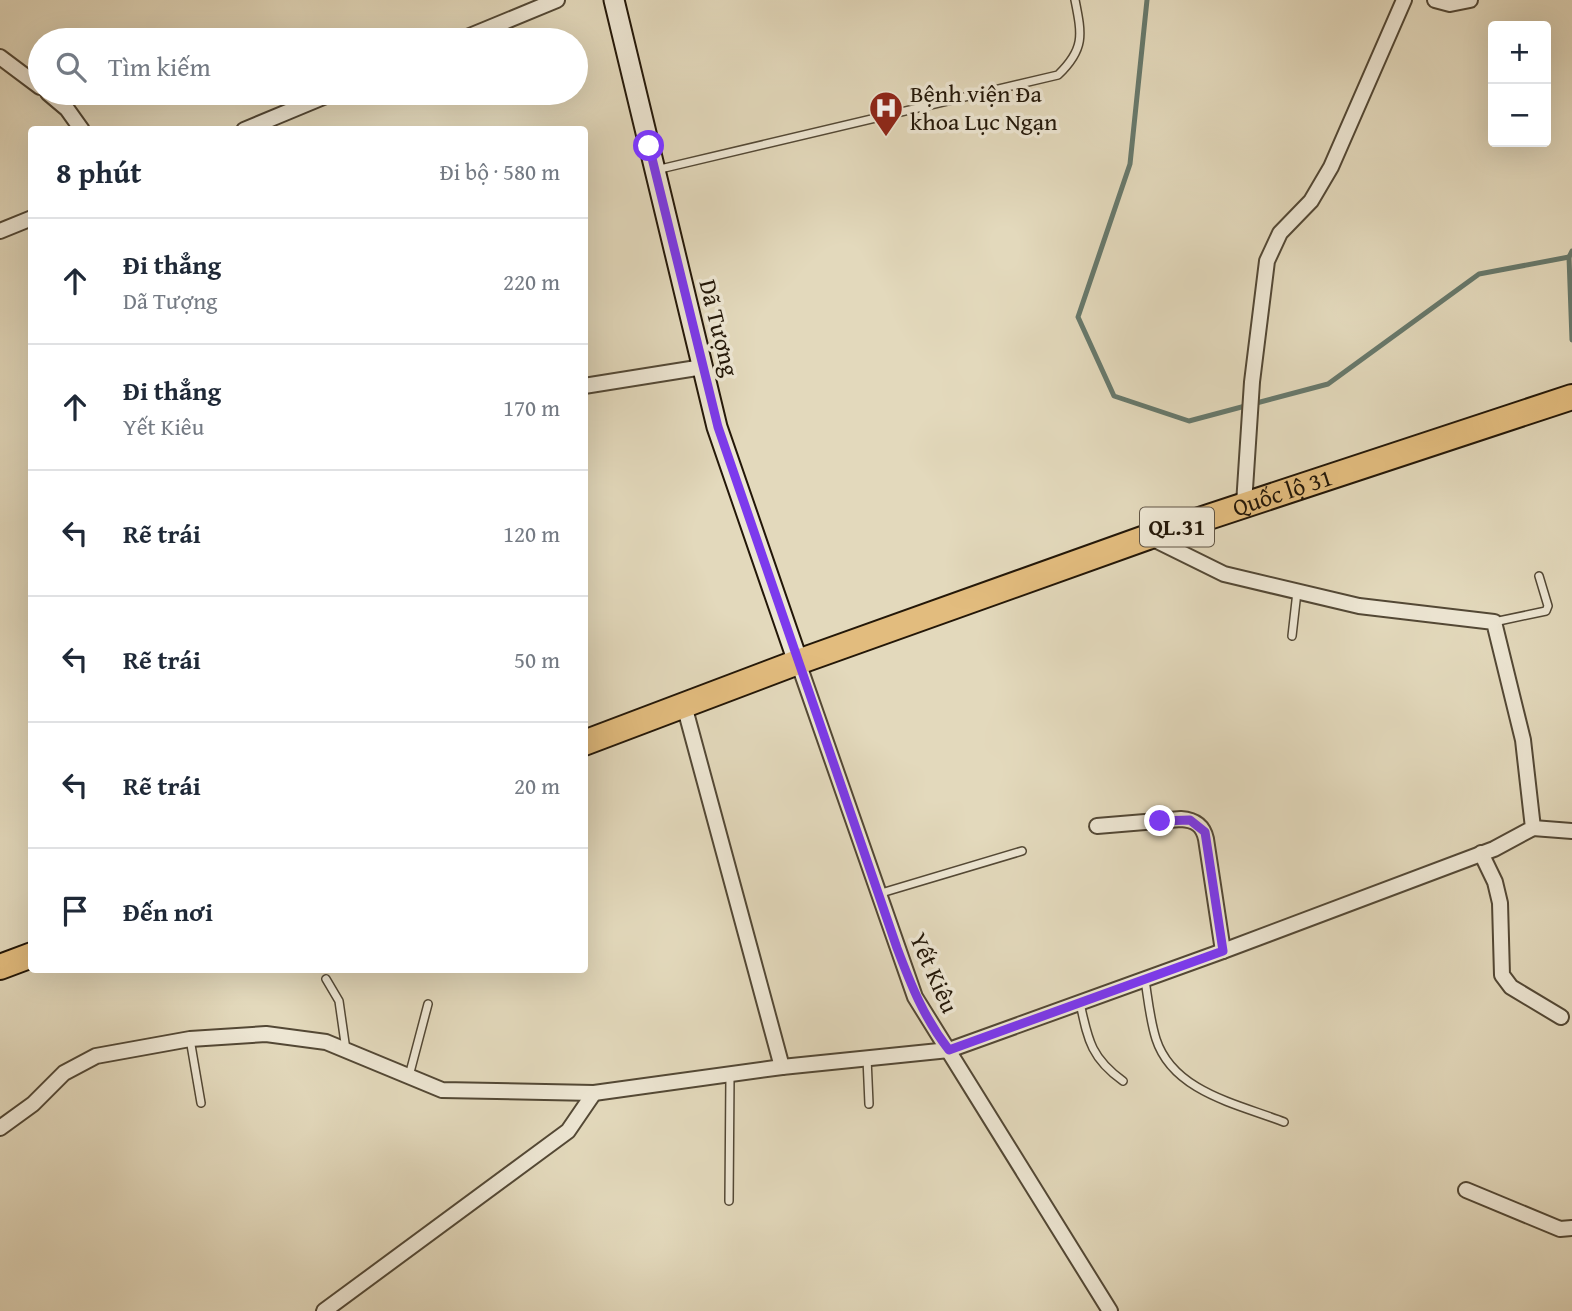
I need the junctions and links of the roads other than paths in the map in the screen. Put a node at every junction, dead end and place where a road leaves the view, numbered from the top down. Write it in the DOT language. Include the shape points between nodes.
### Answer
graph roads {
  1 [pos="557,0"];
  2 [pos="614,0"];
  3 [pos="1074,0"];
  4 [pos="1405,0"];
  5 [pos="1435,0"];
  6 [pos="1470,0"];
  7 [pos="489,28"];
  8 [pos="0,57"];
  9 [pos="28,78"];
  10 [pos="63,105"];
  11 [pos="304,105"];
  12 [pos="79,126"];
  13 [pos="254,126"];
  14 [pos="655,170"];
  15 [pos="28,220"];
  16 [pos="0,230"];
  17 [pos="703,367"];
  18 [pos="588,385"];
  19 [pos="1565,400"];
  20 [pos="1244,504"];
  21 [pos="1148,537"];
  22 [pos="1539,576"];
  23 [pos="1297,591"];
  24 [pos="1494,622"];
  25 [pos="1292,636"];
  26 [pos="798,662"];
  27 [pos="684,705"];
  28 [pos="588,741"];
  29 [pos="1097,826"];
  30 [pos="1533,828"];
  31 [pos="1572,831"];
  32 [pos="1022,851"];
  33 [pos="1481,853"];
  34 [pos="878,894"];
  35 [pos="1223,951"];
  36 [pos="28,956"];
  37 [pos="0,967"];
  38 [pos="326,979"];
  39 [pos="1145,980"];
  40 [pos="1080,1003"];
  41 [pos="428,1004"];
  42 [pos="1561,1017"];
  43 [pos="190,1038"];
  44 [pos="346,1050"];
  45 [pos="949,1050"];
  46 [pos="867,1057"];
  47 [pos="782,1067"];
  48 [pos="408,1076"];
  49 [pos="730,1076"];
  50 [pos="1123,1081"];
  51 [pos="594,1093"];
  52 [pos="201,1103"];
  53 [pos="869,1104"];
  54 [pos="1284,1122"];
  55 [pos="0,1128"];
  56 [pos="1466,1190"];
  57 [pos="729,1201"];
  58 [pos="1572,1228"];
  59 [pos="324,1311"];
  60 [pos="1110,1311"];
  1 -- 7 [label="street"];
  2 -- 14 [label="street, Dã Tượng"];
  3 -- 14 [label="lane" via="1081,30 1079,47 1058,75"];
  4 -- 20 [label="street" via="1331,167 1311,201 1280,233 1267,261 1252,382"];
  5 -- 6 [label="street" via="1450,4"];
  8 -- 9 [label="street"];
  10 -- 12 [label="street"];
  11 -- 13 [label="street"];
  14 -- 17 [label="street, Dã Tượng"];
  15 -- 16 [label="street"];
  17 -- 18 [label="street"];
  17 -- 26 [label="street, Dã Tượng" via="718,427"];
  19 -- 20 [label="highway, Quốc lộ 31 / QL.31"];
  20 -- 21 [label="highway, Quốc lộ 31 / QL.31"];
  21 -- 23 [label="street" via="1224,573"];
  21 -- 26 [label="highway, Quốc lộ 31 / QL.31"];
  22 -- 24 [label="lane" via="1546,611"];
  23 -- 24 [label="street" via="1359,606"];
  23 -- 25 [label="lane"];
  24 -- 30 [label="street" via="1523,740"];
  26 -- 27 [label="highway, QL.31"];
  26 -- 34 [label="street, Yết Kiêu"];
  27 -- 28 [label="highway, QL.31"];
  27 -- 47 [label="street"];
  29 -- 35 [label="street" via="1181,819 1202,827"];
  30 -- 31 [label="street"];
  30 -- 33 [label="street"];
  32 -- 34 [label="lane"];
  33 -- 35 [label="street"];
  33 -- 42 [label="street" via="1500,903 1502,975 1511,987"];
  34 -- 45 [label="street, Yết Kiêu" via="915,997"];
  35 -- 39 [label="street"];
  36 -- 37 [label="highway"];
  38 -- 44 [label="lane" via="339,1001"];
  39 -- 40 [label="street"];
  39 -- 54 [label="lane" via="1155,1038 1174,1069 1203,1091"];
  40 -- 45 [label="street"];
  40 -- 50 [label="lane" via="1093,1052"];
  41 -- 48 [label="lane"];
  43 -- 44 [label="street" via="266,1034 326,1042"];
  43 -- 52 [label="lane"];
  43 -- 55 [label="street" via="96,1056 64,1073"];
  44 -- 48 [label="street"];
  45 -- 46 [label="street"];
  45 -- 60 [label="street, Yết Kiêu"];
  46 -- 47 [label="street"];
  46 -- 53 [label="lane"];
  47 -- 49 [label="street"];
  48 -- 51 [label="street" via="442,1090"];
  49 -- 51 [label="street"];
  49 -- 57 [label="lane"];
  51 -- 59 [label="street" via="568,1130"];
  56 -- 58 [label="street" via="1560,1229"];
}
